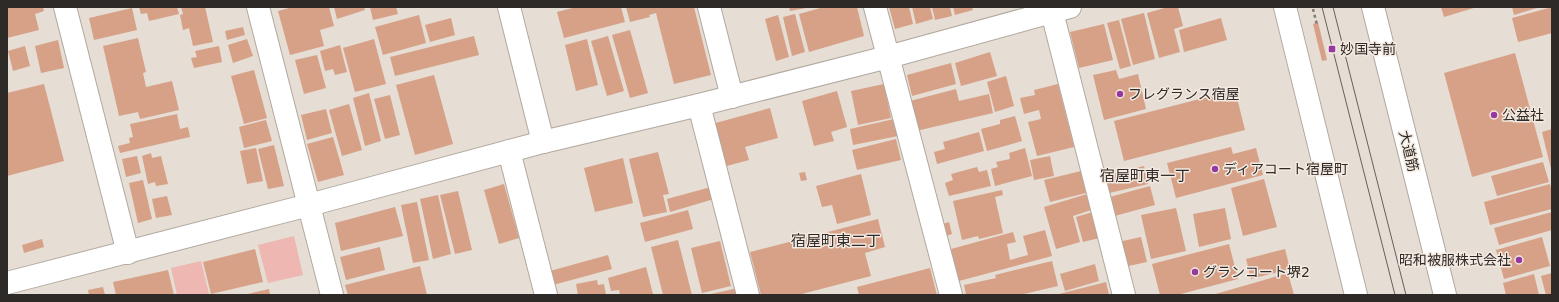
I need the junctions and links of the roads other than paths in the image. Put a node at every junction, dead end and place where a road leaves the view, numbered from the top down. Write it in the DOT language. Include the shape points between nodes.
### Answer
graph roads {
  1 [pos="65,7"];
  2 [pos="258,7"];
  3 [pos="509,7"];
  4 [pos="709,7"];
  5 [pos="875,7"];
  6 [pos="1285,7"];
  7 [pos="1373,7"];
  8 [pos="1049,10"];
  9 [pos="888,57"];
  10 [pos="732,97"];
  11 [pos="699,105"];
  12 [pos="543,142"];
  13 [pos="509,151"];
  14 [pos="309,205"];
  15 [pos="128,253"];
  16 [pos="7,284"];
  17 [pos="332,295"];
  18 [pos="546,295"];
  19 [pos="748,295"];
  20 [pos="951,295"];
  21 [pos="1124,295"];
  22 [pos="1356,295"];
  23 [pos="1445,295"];
  1 -- 15 [label="street"];
  2 -- 14 [label="street"];
  3 -- 12 [label="street"];
  4 -- 10 [label="street"];
  5 -- 9 [label="street"];
  6 -- 22 [label="street"];
  7 -- 23 [label="street, 大道筋"];
  8 -- 9 [label="street"];
  8 -- 21 [label="street"];
  9 -- 10 [label="street"];
  9 -- 20 [label="street"];
  10 -- 11 [label="street"];
  11 -- 12 [label="street"];
  11 -- 19 [label="street"];
  12 -- 13 [label="street"];
  13 -- 14 [label="street"];
  13 -- 18 [label="street"];
  14 -- 15 [label="street"];
  14 -- 17 [label="street"];
  15 -- 16 [label="street"];
}
